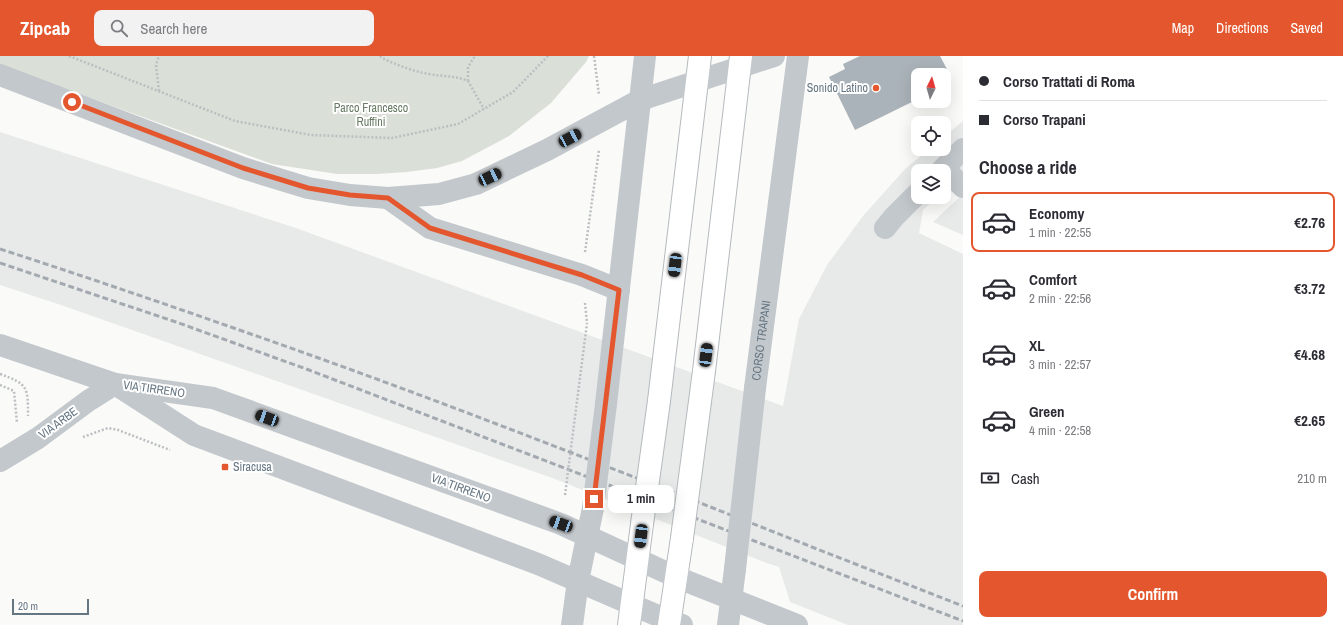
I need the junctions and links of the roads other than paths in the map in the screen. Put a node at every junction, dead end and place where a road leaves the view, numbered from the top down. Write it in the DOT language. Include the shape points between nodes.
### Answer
graph roads {
  1 [pos="646,56"];
  2 [pos="700,56"];
  3 [pos="774,56"];
  4 [pos="798,56"];
  5 [pos="740,62"];
  6 [pos="0,75"];
  7 [pos="696,82"];
  8 [pos="640,100"];
  9 [pos="963,150"];
  10 [pos="948,164"];
  11 [pos="951,177"];
  12 [pos="963,187"];
  13 [pos="388,198"];
  14 [pos="911,200"];
  15 [pos="885,228"];
  16 [pos="619,290"];
  17 [pos="0,345"];
  18 [pos="115,384"];
  19 [pos="0,462"];
  20 [pos="587,536"];
  21 [pos="638,560"];
  22 [pos="676,576"];
  23 [pos="578,581"];
  24 [pos="731,599"];
  25 [pos="630,615"];
  26 [pos="674,624"];
  27 [pos="572,625"];
  28 [pos="728,625"];
  29 [pos="797,625"];
  1 -- 8 [label="street"];
  2 -- 7 [label="main road"];
  3 -- 5 [label="street"];
  4 -- 24 [label="street, CORSO TRAPANI, bridge" via="755,388"];
  5 -- 7 [label="street"];
  5 -- 22 [label="main road, bridge" via="704,371"];
  6 -- 13 [label="street" via="250,170 308,188"];
  7 -- 8 [label="street"];
  7 -- 21 [label="main road, bridge" via="665,357"];
  8 -- 13 [label="street" via="547,150 476,184 439,194"];
  8 -- 16 [label="street"];
  9 -- 10 [label="street"];
  11 -- 12 [label="street"];
  13 -- 16 [label="street" via="430,228 582,275"];
  14 -- 15 [label="street"];
  16 -- 20 [label="street, bridge" via="593,508"];
  17 -- 18 [label="street, VIA TIRRENO"];
  18 -- 19 [label="street, VIA ARBE"];
  18 -- 20 [label="street, VIA TIRRENO" via="212,398 561,524"];
  18 -- 23 [label="street, VIA TIRRENO" via="194,435"];
  20 -- 21 [label="street, VIA TIRRENO"];
  20 -- 23 [label="street"];
  21 -- 22 [label="street, VIA TIRRENO"];
  21 -- 25 [label="main road"];
  22 -- 24 [label="street, VIA TIRRENO"];
  22 -- 26 [label="main road"];
  23 -- 25 [label="street, VIA TIRRENO"];
  23 -- 27 [label="street"];
  24 -- 28 [label="street, CORSO TRAPANI"];
  24 -- 29 [label="street, VIA TIRRENO"];
  25 -- 26 [label="street, VIA TIRRENO"];
}
